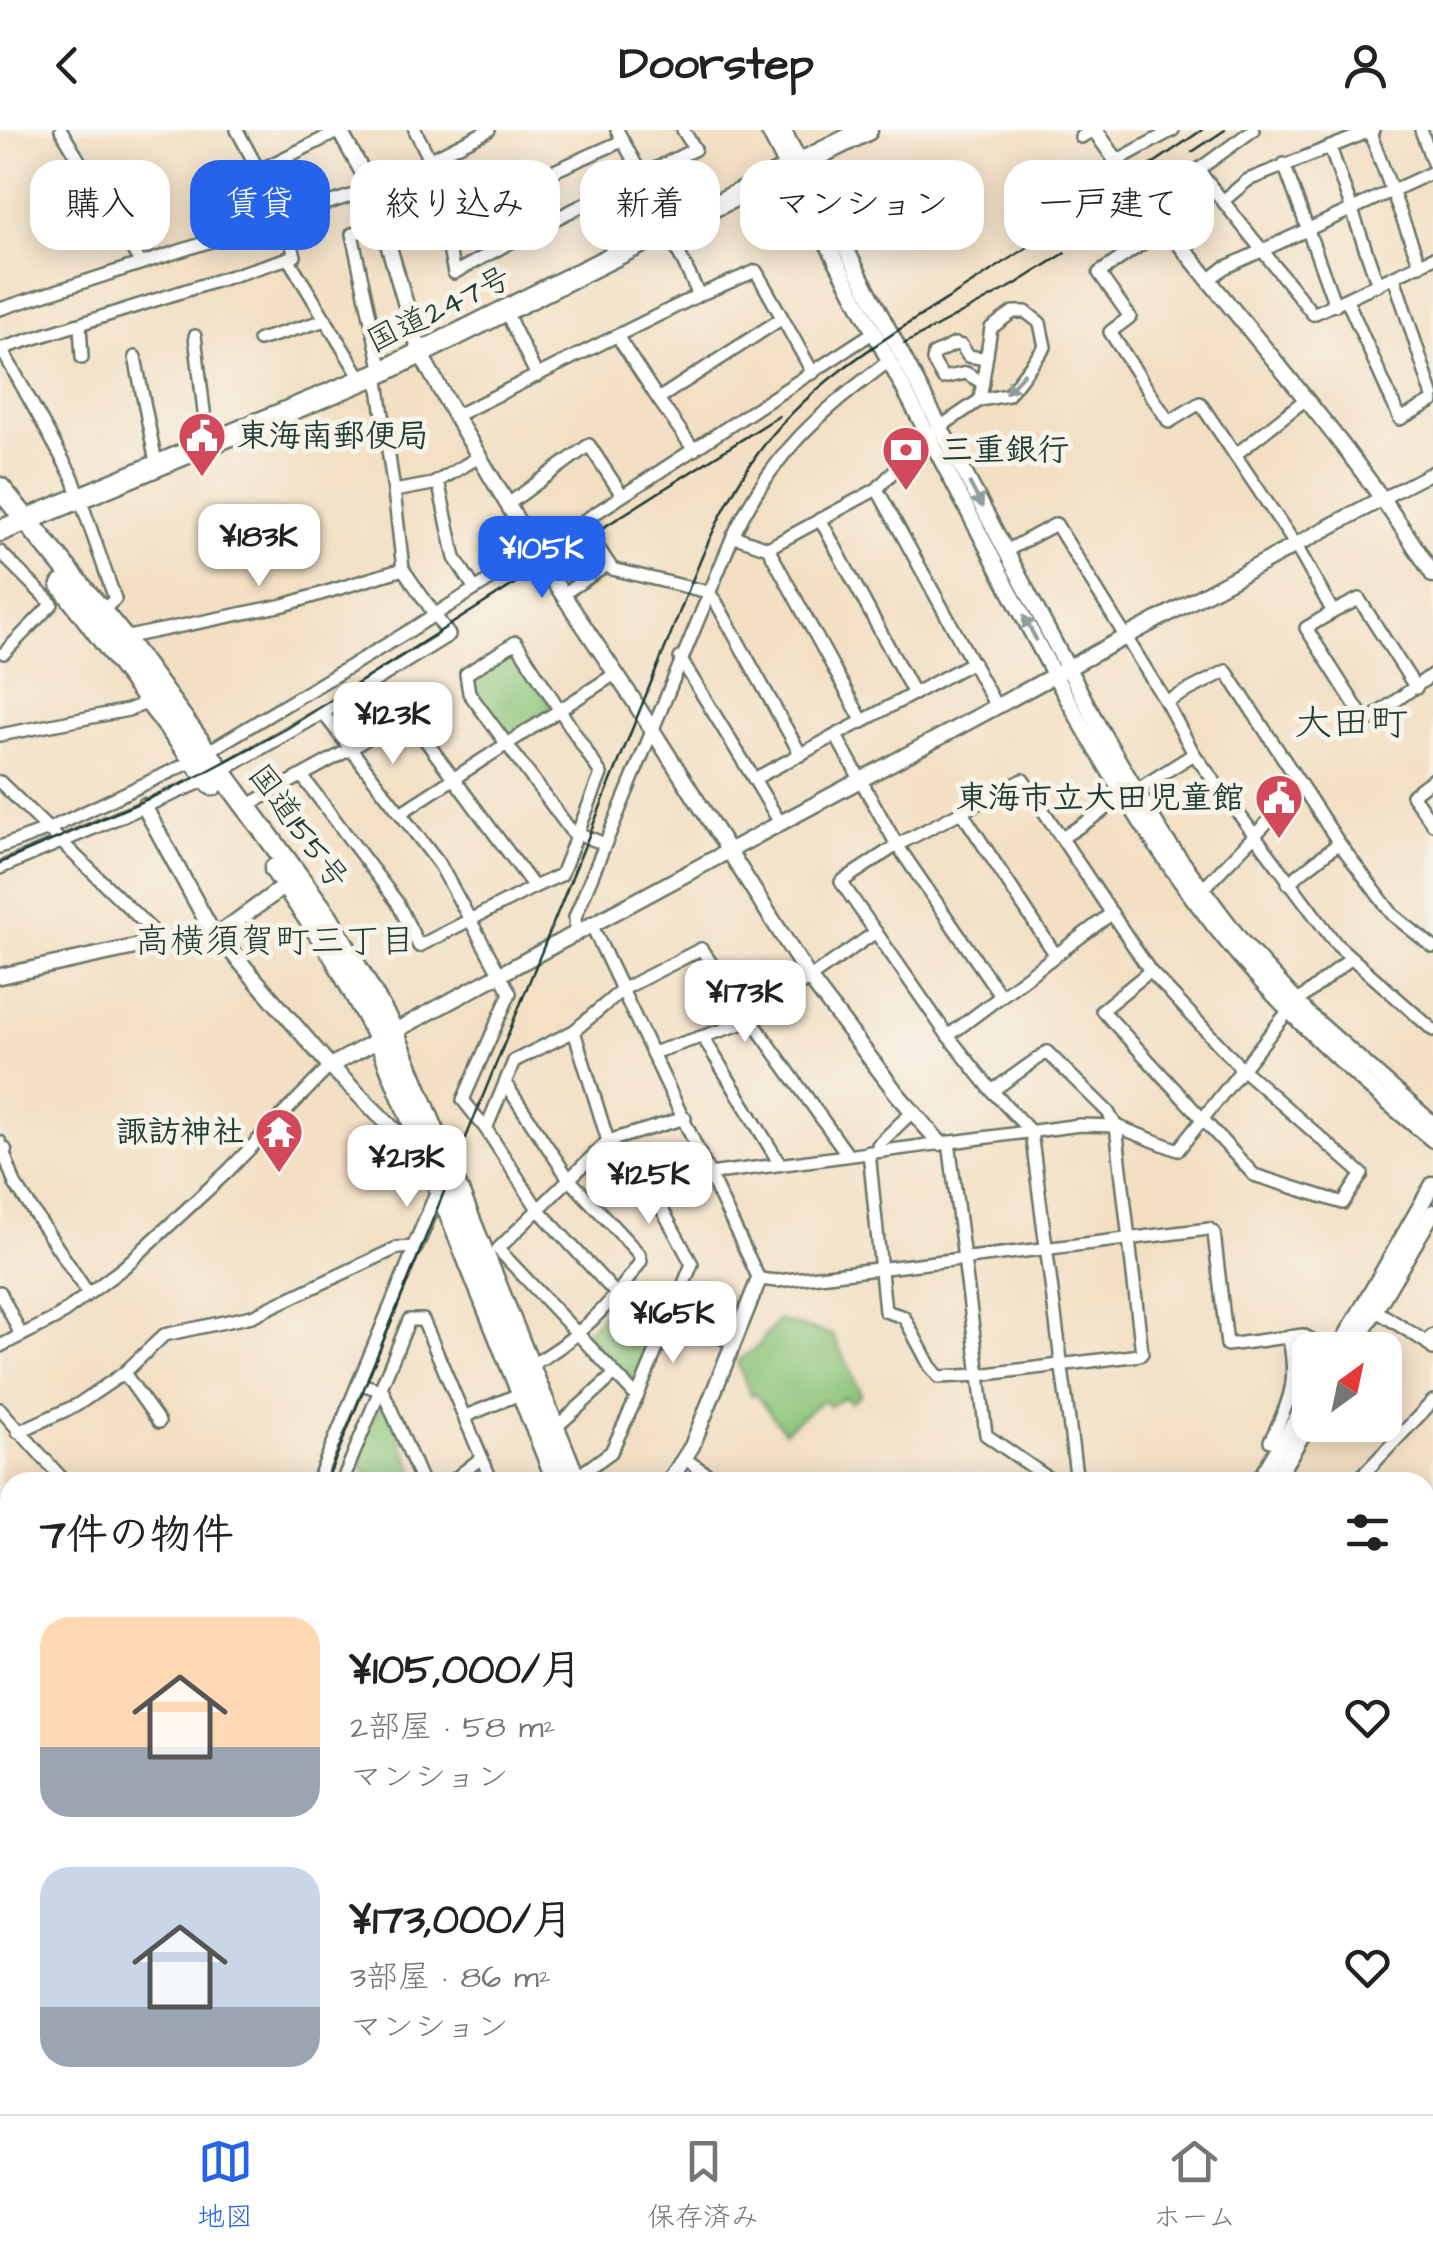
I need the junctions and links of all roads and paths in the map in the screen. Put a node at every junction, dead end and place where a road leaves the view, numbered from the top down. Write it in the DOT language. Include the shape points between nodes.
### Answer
graph roads {
  1 [pos="62,130"];
  2 [pos="238,130"];
  3 [pos="339,130"];
  4 [pos="415,130"];
  5 [pos="489,130"];
  6 [pos="683,130"];
  7 [pos="768,130"];
  8 [pos="784,130"];
  9 [pos="868,130"];
  10 [pos="1173,130"];
  11 [pos="1254,130"];
  12 [pos="1371,130"];
  13 [pos="1420,130"];
  14 [pos="1090,132"];
  15 [pos="620,135"];
  16 [pos="1330,147"];
  17 [pos="254,160"];
  18 [pos="280,160"];
  19 [pos="356,160"];
  20 [pos="430,160"];
  21 [pos="633,160"];
  22 [pos="675,160"];
  23 [pos="790,160"];
  24 [pos="793,160"];
  25 [pos="809,160"];
  26 [pos="1115,160"];
  27 [pos="1118,160"];
  28 [pos="1433,162"];
  29 [pos="1284,164"];
  30 [pos="560,166"];
  31 [pos="1433,172"];
  32 [pos="1392,191"];
  33 [pos="1223,201"];
  34 [pos="1352,210"];
  35 [pos="1307,230"];
  36 [pos="190,246"];
  37 [pos="293,250"];
  38 [pos="354,250"];
  39 [pos="391,250"];
  40 [pos="449,250"];
  41 [pos="499,250"];
  42 [pos="628,250"];
  43 [pos="677,250"];
  44 [pos="835,250"];
  45 [pos="839,250"];
  46 [pos="1134,250"];
  47 [pos="1185,250"];
  48 [pos="1262,252"];
  49 [pos="288,258"];
  50 [pos="1433,258"];
  51 [pos="140,262"];
  52 [pos="1420,265"];
  53 [pos="1394,277"];
  54 [pos="1209,280"];
  55 [pos="1378,285"];
  56 [pos="698,295"];
  57 [pos="1341,302"];
  58 [pos="0,310"];
  59 [pos="506,312"];
  60 [pos="781,319"];
  61 [pos="326,320"];
  62 [pos="80,325"];
  63 [pos="874,332"];
  64 [pos="195,336"];
  65 [pos="617,336"];
  66 [pos="258,340"];
  67 [pos="1,349"];
  68 [pos="420,353"];
  69 [pos="987,354"];
  70 [pos="968,356"];
  71 [pos="136,357"];
  72 [pos="82,358"];
  73 [pos="890,361"];
  74 [pos="813,373"];
  75 [pos="964,374"];
  76 [pos="374,375"];
  77 [pos="537,376"];
  78 [pos="982,383"];
  79 [pos="658,399"];
  80 [pos="1306,399"];
  81 [pos="1433,399"];
  82 [pos="980,400"];
  83 [pos="454,416"];
  84 [pos="934,430"];
  85 [pos="208,445"];
  86 [pos="694,450"];
  87 [pos="1235,455"];
  88 [pos="479,458"];
  89 [pos="157,467"];
  90 [pos="1430,473"];
  91 [pos="438,481"];
  92 [pos="0,488"];
  93 [pos="877,488"];
  94 [pos="1433,488"];
  95 [pos="394,491"];
  96 [pos="622,494"];
  97 [pos="81,498"];
  98 [pos="1383,498"];
  99 [pos="507,505"];
  100 [pos="0,506"];
  101 [pos="820,519"];
  102 [pos="14,526"];
  103 [pos="733,536"];
  104 [pos="1295,544"];
  105 [pos="768,548"];
  106 [pos="534,550"];
  107 [pos="1006,551"];
  108 [pos="0,552"];
  109 [pos="609,564"];
  110 [pos="1431,566"];
  111 [pos="403,569"];
  112 [pos="474,590"];
  113 [pos="708,592"];
  114 [pos="563,594"];
  115 [pos="101,612"];
  116 [pos="1333,612"];
  117 [pos="436,614"];
  118 [pos="1124,636"];
  119 [pos="123,638"];
  120 [pos="4,652"];
  121 [pos="680,658"];
  122 [pos="972,662"];
  123 [pos="1061,670"];
  124 [pos="614,674"];
  125 [pos="1433,674"];
  126 [pos="1416,688"];
  127 [pos="914,694"];
  128 [pos="152,701"];
  129 [pos="1166,702"];
  130 [pos="996,706"];
  131 [pos="559,710"];
  132 [pos="323,714"];
  133 [pos="863,722"];
  134 [pos="652,730"];
  135 [pos="0,734"];
  136 [pos="836,736"];
  137 [pos="507,745"];
  138 [pos="352,748"];
  139 [pos="1194,754"];
  140 [pos="800,755"];
  141 [pos="201,756"];
  142 [pos="215,776"];
  143 [pos="302,776"];
  144 [pos="452,778"];
  145 [pos="1433,778"];
  146 [pos="754,779"];
  147 [pos="860,779"];
  148 [pos="0,782"];
  149 [pos="1301,786"];
  150 [pos="1129,794"];
  151 [pos="144,806"];
  152 [pos="245,806"];
  153 [pos="962,811"];
  154 [pos="402,812"];
  155 [pos="780,821"];
  156 [pos="1433,824"];
  157 [pos="49,829"];
  158 [pos="577,833"];
  159 [pos="1254,836"];
  160 [pos="1062,838"];
  161 [pos="62,842"];
  162 [pos="605,844"];
  163 [pos="1339,844"];
  164 [pos="896,845"];
  165 [pos="0,847"];
  166 [pos="728,849"];
  167 [pos="0,868"];
  168 [pos="1288,883"];
  169 [pos="286,885"];
  170 [pos="534,887"];
  171 [pos="1202,890"];
  172 [pos="1112,914"];
  173 [pos="472,920"];
  174 [pos="592,924"];
  175 [pos="576,932"];
  176 [pos="876,932"];
  177 [pos="215,934"];
  178 [pos="163,940"];
  179 [pos="1433,947"];
  180 [pos="1055,954"];
  181 [pos="1350,959"];
  182 [pos="1150,971"];
  183 [pos="498,974"];
  184 [pos="0,976"];
  185 [pos="810,978"];
  186 [pos="623,989"];
  187 [pos="1000,995"];
  188 [pos="1293,1006"];
  189 [pos="753,1018"];
  190 [pos="1433,1030"];
  191 [pos="574,1031"];
  192 [pos="386,1034"];
  193 [pos="948,1036"];
  194 [pos="703,1037"];
  195 [pos="652,1053"];
  196 [pos="330,1066"];
  197 [pos="1242,1069"];
  198 [pos="505,1083"];
  199 [pos="992,1091"];
  200 [pos="912,1112"];
  201 [pos="685,1118"];
  202 [pos="1202,1118"];
  203 [pos="1433,1124"];
  204 [pos="1116,1126"];
  205 [pos="417,1127"];
  206 [pos="486,1129"];
  207 [pos="1031,1132"];
  208 [pos="608,1140"];
  209 [pos="1433,1140"];
  210 [pos="945,1142"];
  211 [pos="1,1147"];
  212 [pos="873,1149"];
  213 [pos="847,1154"];
  214 [pos="780,1164"];
  215 [pos="710,1174"];
  216 [pos="569,1179"];
  217 [pos="1433,1184"];
  218 [pos="439,1190"];
  219 [pos="538,1209"];
  220 [pos="1433,1212"];
  221 [pos="1129,1239"];
  222 [pos="414,1247"];
  223 [pos="1047,1248"];
  224 [pos="964,1258"];
  225 [pos="880,1269"];
  226 [pos="759,1279"];
  227 [pos="0,1292"];
  228 [pos="87,1292"];
  229 [pos="618,1296"];
  230 [pos="1375,1310"];
  231 [pos="671,1318"];
  232 [pos="1346,1332"];
  233 [pos="1362,1332"];
  234 [pos="576,1333"];
  235 [pos="22,1336"];
  236 [pos="1288,1336"];
  237 [pos="1292,1336"];
  238 [pos="1431,1342"];
  239 [pos="734,1343"];
  240 [pos="0,1346"];
  241 [pos="1062,1364"];
  242 [pos="528,1366"];
  243 [pos="124,1373"];
  244 [pos="615,1374"];
  245 [pos="979,1374"];
  246 [pos="358,1383"];
  247 [pos="379,1390"];
  248 [pos="522,1394"];
  249 [pos="638,1397"];
  250 [pos="1433,1401"];
  251 [pos="466,1416"];
  252 [pos="2,1417"];
  253 [pos="159,1422"];
  254 [pos="562,1422"];
  255 [pos="1292,1426"];
  256 [pos="18,1432"];
  257 [pos="1270,1441"];
  258 [pos="1298,1442"];
  259 [pos="481,1458"];
  260 [pos="685,1458"];
  261 [pos="56,1472"];
  262 [pos="321,1472"];
  263 [pos="346,1472"];
  264 [pos="418,1472"];
  265 [pos="464,1472"];
  266 [pos="487,1472"];
  267 [pos="564,1472"];
  268 [pos="566,1472"];
  269 [pos="582,1472"];
  270 [pos="676,1472"];
  271 [pos="705,1472"];
  272 [pos="1040,1472"];
  273 [pos="1076,1472"];
  274 [pos="1264,1472"];
  275 [pos="1280,1472"];
  276 [pos="1366,1472"];
  1 -- 51 [label="street"];
  2 -- 17 [label="street"];
  3 -- 18 [label="street"];
  3 -- 19 [label="street"];
  4 -- 20 [label="street"];
  5 -- 20 [label="street"];
  6 -- 22 [label="street" via="695,150"];
  7 -- 23 [label="street"];
  8 -- 24 [label="street"];
  9 -- 25 [label="highway, 国道247号"];
  10 -- 27 [label="street"];
  11 -- 33 [label="street" via="1198,170"];
  12 -- 16 [label="street"];
  12 -- 32 [label="street"];
  13 -- 28 [label="street"];
  14 -- 26 [label="street"];
  15 -- 21 [label="street"];
  15 -- 30 [label="street"];
  16 -- 29 [label="street"];
  16 -- 34 [label="street"];
  29 -- 33 [label="street"];
  29 -- 35 [label="street"];
  31 -- 32 [label="street"];
  32 -- 34 [label="street"];
  32 -- 52 [label="street"];
  33 -- 48 [label="street"];
  34 -- 35 [label="street"];
  34 -- 55 [label="street"];
  35 -- 48 [label="street"];
  35 -- 57 [label="street"];
  36 -- 51 [label="street"];
  37 -- 49 [label="street"];
  38 -- 76 [label="street"];
  39 -- 68 [label="street"];
  40 -- 41 [label="street" via="454,273"];
  42 -- 59 [label="highway, 国道247号"];
  43 -- 56 [label="street"];
  44 -- 63 [label="street"];
  45 -- 84 [label="street"];
  46 -- 87 [label="street" via="1099,274 1130,317 1110,332 1169,422 1200,404"];
  47 -- 54 [label="street"];
  48 -- 54 [label="street"];
  48 -- 57 [label="street" via="1312,314"];
  49 -- 61 [label="street"];
  49 -- 62 [label="street"];
  50 -- 52 [label="street"];
  51 -- 58 [label="street"];
  52 -- 53 [label="street"];
  53 -- 55 [label="street"];
  53 -- 81 [label="street"];
  54 -- 80 [label="street"];
  55 -- 57 [label="street"];
  56 -- 60 [label="street" via="756,271"];
  56 -- 65 [label="street"];
  57 -- 81 [label="street" via="1400,419"];
  59 -- 68 [label="highway, 国道247号"];
  59 -- 77 [label="street"];
  60 -- 74 [label="street"];
  60 -- 79 [label="street"];
  61 -- 66 [label="street"];
  61 -- 76 [label="street"];
  62 -- 67 [label="street"];
  62 -- 72 [label="street"];
  63 -- 73 [label="street"];
  63 -- 74 [label="street"];
  64 -- 85 [label="street"];
  65 -- 77 [label="street"];
  65 -- 79 [label="street"];
  67 -- 97 [label="street"];
  68 -- 76 [label="highway, 国道247号"];
  68 -- 83 [label="street"];
  69 -- 70 [label="street"];
  69 -- 78 [label="street"];
  69 -- 82 [label="street, one-way" via="991,328 1014,312 1040,323 1045,347 1008,395"];
  70 -- 75 [label="street"];
  70 -- 75 [label="street" via="955,344 934,354 943,378"];
  71 -- 89 [label="street"];
  73 -- 84 [label="street"];
  73 -- 103 [label="street" via="812,421 781,455"];
  74 -- 86 [label="street"];
  75 -- 78 [label="street"];
  76 -- 85 [label="highway, 国道247号"];
  76 -- 95 [label="street"];
  77 -- 83 [label="street"];
  78 -- 82 [label="street"];
  79 -- 86 [label="street"];
  80 -- 87 [label="street"];
  80 -- 98 [label="street"];
  82 -- 84 [label="street"];
  83 -- 88 [label="street"];
  84 -- 93 [label="street"];
  84 -- 107 [label="street, one-way"];
  123 -- 84 [label="street, one-way"];
  85 -- 89 [label="highway, 国道247号"];
  86 -- 96 [label="street"];
  87 -- 104 [label="street"];
  88 -- 91 [label="street"];
  88 -- 99 [label="street"];
  89 -- 97 [label="highway, 国道247号"];
  90 -- 94 [label="street"];
  90 -- 98 [label="street"];
  91 -- 95 [label="street"];
  91 -- 112 [label="street" via="455,558"];
  92 -- 102 [label="highway, 国道155号"];
  93 -- 101 [label="street"];
  93 -- 122 [label="street"];
  95 -- 111 [label="street"];
  96 -- 99 [label="street" via="589,445"];
  96 -- 109 [label="street" via="582,522"];
  97 -- 102 [label="highway, 国道247号"];
  97 -- 115 [label="street" via="115,599"];
  98 -- 104 [label="street"];
  98 -- 110 [label="street"];
  99 -- 106 [label="street"];
  100 -- 102 [label="highway, 国道155号"];
  101 -- 105 [label="street"];
  101 -- 127 [label="street"];
  102 -- 115 [label="highway, 国道155号"];
  102 -- 128 [label="highway, 国道155号"];
  103 -- 105 [label="street"];
  103 -- 113 [label="street"];
  104 -- 116 [label="street"];
  104 -- 118 [label="street"];
  105 -- 133 [label="street"];
  106 -- 112 [label="street"];
  106 -- 114 [label="street"];
  107 -- 118 [label="street" via="1056,524"];
  107 -- 123 [label="street"];
  108 -- 120 [label="street" via="52,604"];
  109 -- 113 [label="street"];
  109 -- 114 [label="street"];
  111 -- 117 [label="street"];
  111 -- 119 [label="street" via="284,606"];
  112 -- 117 [label="street"];
  113 -- 121 [label="street"];
  113 -- 140 [label="street"];
  114 -- 124 [label="street"];
  115 -- 119 [label="highway, 国道155号"];
  116 -- 126 [label="street" via="1359,599"];
  116 -- 126 [label="street" via="1306,628 1366,722"];
  117 -- 132 [label="street" via="448,635"];
  117 -- 141 [label="street"];
  118 -- 123 [label="street"];
  118 -- 129 [label="street"];
  119 -- 141 [label="highway, 国道155号"];
  121 -- 134 [label="street"];
  121 -- 146 [label="street"];
  122 -- 127 [label="street"];
  122 -- 130 [label="street"];
  123 -- 130 [label="street"];
  123 -- 150 [label="street"];
  124 -- 131 [label="street"];
  124 -- 134 [label="street"];
  125 -- 126 [label="street"];
  127 -- 133 [label="street"];
  128 -- 135 [label="street"];
  128 -- 141 [label="highway, 国道155号"];
  129 -- 139 [label="street"];
  129 -- 149 [label="street" via="1226,671"];
  130 -- 147 [label="street"];
  131 -- 137 [label="street"];
  131 -- 137 [label="street" via="516,642 466,674 469,693"];
  131 -- 158 [label="street" via="600,774"];
  132 -- 138 [label="street"];
  132 -- 142 [label="street"];
  133 -- 136 [label="street"];
  134 -- 162 [label="street"];
  134 -- 166 [label="street"];
  136 -- 140 [label="street"];
  136 -- 147 [label="street"];
  137 -- 144 [label="street"];
  137 -- 158 [label="street"];
  138 -- 143 [label="street"];
  138 -- 144 [label="street" via="406,714"];
  138 -- 154 [label="street"];
  139 -- 150 [label="street"];
  139 -- 159 [label="street"];
  140 -- 146 [label="street"];
  141 -- 142 [label="highway, 国道155号"];
  141 -- 157 [label="street"];
  142 -- 151 [label="street"];
  142 -- 152 [label="highway, 国道155号"];
  142 -- 169 [label="highway, 国道155号"];
  143 -- 152 [label="street"];
  143 -- 173 [label="street" via="397,902 419,946"];
  144 -- 154 [label="street"];
  144 -- 170 [label="street"];
  145 -- 156 [label="street" via="1412,795"];
  146 -- 155 [label="street"];
  147 -- 155 [label="street"];
  147 -- 164 [label="street"];
  148 -- 157 [label="street"];
  149 -- 159 [label="street"];
  149 -- 163 [label="street"];
  150 -- 160 [label="street"];
  150 -- 171 [label="street"];
  150 -- 188 [label="street" via="1194,899"];
  151 -- 161 [label="street"];
  151 -- 177 [label="street"];
  152 -- 192 [label="highway, 国道155号" via="328,918"];
  153 -- 160 [label="street" via="1024,780"];
  153 -- 164 [label="street"];
  153 -- 180 [label="street"];
  154 -- 173 [label="street"];
  155 -- 166 [label="street"];
  157 -- 161 [label="street"];
  157 -- 165 [label="street"];
  158 -- 162 [label="street"];
  158 -- 170 [label="street" via="561,874"];
  159 -- 168 [label="street"];
  159 -- 171 [label="street"];
  160 -- 172 [label="street"];
  161 -- 167 [label="street"];
  161 -- 178 [label="street"];
  162 -- 175 [label="street" via="574,916"];
  163 -- 168 [label="street"];
  163 -- 179 [label="street" via="1392,914"];
  164 -- 176 [label="street" via="841,882"];
  164 -- 187 [label="street"];
  166 -- 174 [label="street"];
  166 -- 185 [label="street"];
  168 -- 181 [label="street"];
  169 -- 177 [label="street"];
  169 -- 192 [label="highway, 国道155号"];
  170 -- 173 [label="street"];
  171 -- 188 [label="street"];
  172 -- 180 [label="street"];
  172 -- 182 [label="street"];
  173 -- 183 [label="street"];
  174 -- 175 [label="street"];
  174 -- 186 [label="street"];
  175 -- 183 [label="street"];
  176 -- 185 [label="street"];
  176 -- 193 [label="street"];
  177 -- 178 [label="street"];
  177 -- 196 [label="street"];
  178 -- 184 [label="street"];
  180 -- 187 [label="street"];
  181 -- 188 [label="street"];
  181 -- 190 [label="street"];
  182 -- 197 [label="street"];
  182 -- 202 [label="street" via="1102,1010"];
  183 -- 192 [label="street"];
  183 -- 206 [label="street" via="510,993 463,1100"];
  185 -- 189 [label="street"];
  185 -- 200 [label="street"];
  186 -- 189 [label="street" via="701,948"];
  186 -- 191 [label="street"];
  186 -- 195 [label="street"];
  187 -- 193 [label="street"];
  188 -- 197 [label="street"];
  188 -- 203 [label="street"];
  188 -- 209 [label="street" via="1336,1058"];
  189 -- 194 [label="street"];
  189 -- 213 [label="street"];
  191 -- 198 [label="street" via="514,1061"];
  191 -- 208 [label="street"];
  192 -- 196 [label="street"];
  192 -- 205 [label="highway, 国道155号"];
  192 -- 242 [label="highway, 国道155号"];
  193 -- 199 [label="street"];
  194 -- 195 [label="street"];
  194 -- 214 [label="street"];
  195 -- 201 [label="street"];
  196 -- 205 [label="street" via="401,1137"];
  196 -- 228 [label="street" via="170,1227"];
  197 -- 202 [label="street"];
  197 -- 202 [label="street" via="1362,1174 1343,1203 1254,1175"];
  198 -- 206 [label="street"];
  198 -- 216 [label="street"];
  199 -- 204 [label="street" via="1046,1052"];
  199 -- 207 [label="street"];
  200 -- 210 [label="street"];
  200 -- 212 [label="street"];
  201 -- 208 [label="street"];
  201 -- 215 [label="street"];
  202 -- 204 [label="street" via="1178,1150"];
  204 -- 207 [label="street"];
  204 -- 221 [label="street"];
  205 -- 218 [label="highway, 国道155号"];
  206 -- 219 [label="street"];
  207 -- 210 [label="street"];
  207 -- 223 [label="street"];
  208 -- 216 [label="street"];
  208 -- 231 [label="street" via="656,1198 692,1258"];
  210 -- 212 [label="street"];
  210 -- 224 [label="street"];
  211 -- 228 [label="street" via="15,1184"];
  212 -- 213 [label="street"];
  212 -- 225 [label="street"];
  213 -- 214 [label="street"];
  214 -- 215 [label="street"];
  215 -- 226 [label="street"];
  216 -- 219 [label="street"];
  216 -- 229 [label="street" via="641,1261"];
  217 -- 232 [label="street"];
  218 -- 222 [label="street"];
  218 -- 248 [label="highway, 国道155号"];
  219 -- 229 [label="street"];
  219 -- 234 [label="street" via="498,1248"];
  220 -- 230 [label="street"];
  221 -- 223 [label="street"];
  221 -- 236 [label="street" via="1209,1229 1227,1345"];
  221 -- 241 [label="street" via="1142,1353"];
  222 -- 243 [label="street" via="397,1248 252,1316 164,1335"];
  222 -- 246 [label="street"];
  223 -- 224 [label="street"];
  223 -- 241 [label="street"];
  224 -- 225 [label="street"];
  224 -- 245 [label="street"];
  225 -- 226 [label="street"];
  225 -- 245 [label="street" via="886,1311 904,1318 939,1377"];
  226 -- 239 [label="street"];
  227 -- 235 [label="street"];
  228 -- 235 [label="street"];
  229 -- 231 [label="street"];
  229 -- 234 [label="street"];
  230 -- 233 [label="street"];
  230 -- 238 [label="street"];
  231 -- 239 [label="street"];
  231 -- 249 [label="street"];
  234 -- 242 [label="street"];
  234 -- 244 [label="street"];
  235 -- 240 [label="street"];
  236 -- 237 [label="street"];
  236 -- 257 [label="street" via="1295,1374"];
  239 -- 260 [label="street"];
  241 -- 245 [label="street"];
  241 -- 273 [label="street"];
  242 -- 268 [label="highway, 国道155号"];
  243 -- 253 [label="street"];
  243 -- 256 [label="street" via="77,1405"];
  244 -- 249 [label="street"];
  244 -- 254 [label="street"];
  245 -- 272 [label="street" via="986,1435"];
  246 -- 247 [label="street"];
  246 -- 262 [label="street"];
  247 -- 251 [label="street" via="410,1320 423,1320"];
  247 -- 263 [label="street"];
  247 -- 264 [label="street"];
  248 -- 251 [label="street"];
  248 -- 267 [label="highway, 国道155号"];
  249 -- 269 [label="street" via="611,1452"];
  250 -- 276 [label="street"];
  251 -- 259 [label="street"];
  252 -- 256 [label="street"];
  255 -- 274 [label="street"];
  256 -- 261 [label="street"];
  258 -- 275 [label="street"];
  259 -- 265 [label="street"];
  259 -- 266 [label="street"];
  260 -- 270 [label="street"];
  260 -- 271 [label="street"];
}
